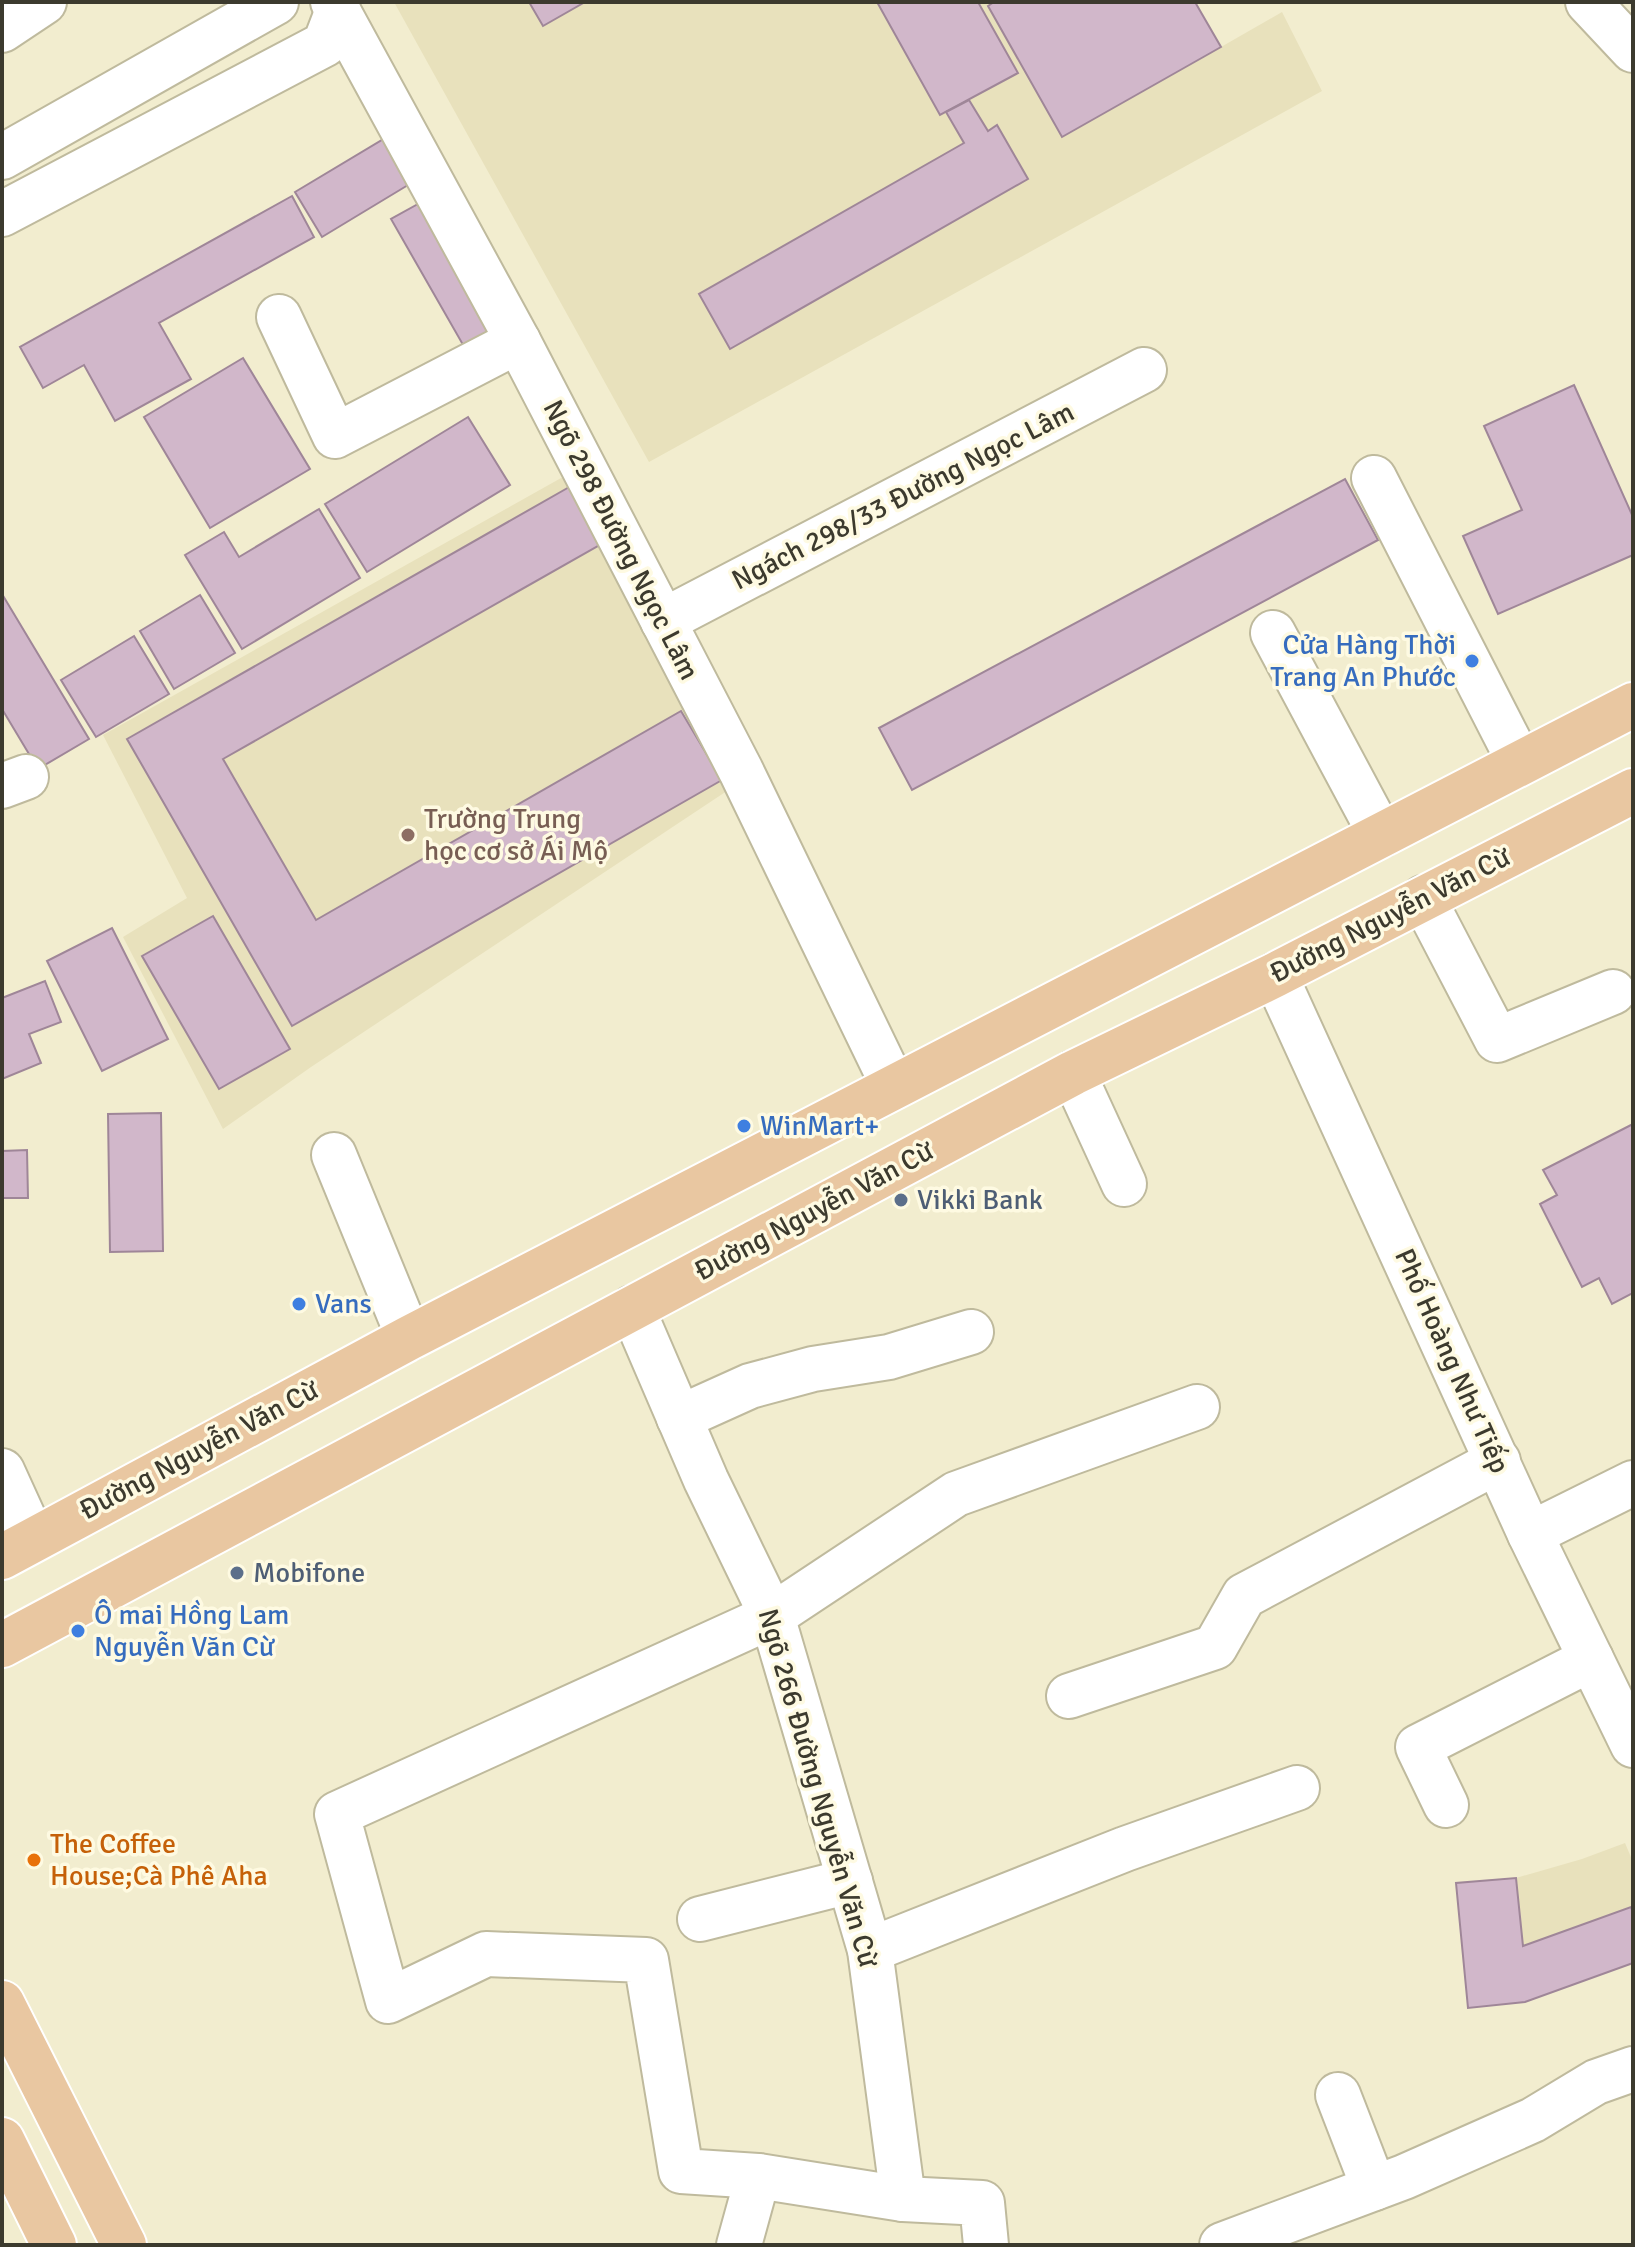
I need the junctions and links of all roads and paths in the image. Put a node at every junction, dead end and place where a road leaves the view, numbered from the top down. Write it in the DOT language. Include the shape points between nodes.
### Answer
graph roads {
  1 [pos="44,2"];
  2 [pos="276,2"];
  3 [pos="1588,2"];
  4 [pos="335,6"];
  5 [pos="2,30"];
  6 [pos="1633,50"];
  7 [pos="2,157"];
  8 [pos="2,214"];
  9 [pos="279,317"];
  10 [pos="518,341"];
  11 [pos="1144,370"];
  12 [pos="1374,478"];
  13 [pos="663,621"];
  14 [pos="1273,633"];
  15 [pos="1633,705"];
  16 [pos="1520,763"];
  17 [pos="1633,791"];
  18 [pos="1381,835"];
  19 [pos="1423,898"];
  20 [pos="1275,975"];
  21 [pos="1613,992"];
  22 [pos="1073,1073"];
  23 [pos="893,1085"];
  24 [pos="334,1155"];
  25 [pos="1124,1184"];
  26 [pos="632,1308"];
  27 [pos="971,1332"];
  28 [pos="409,1338"];
  29 [pos="1197,1407"];
  30 [pos="679,1418"];
  31 [pos="1498,1461"];
  32 [pos="2,1471"];
  33 [pos="1633,1483"];
  34 [pos="1530,1534"];
  35 [pos="12,1542"];
  36 [pos="772,1616"];
  37 [pos="2,1645"];
  38 [pos="1591,1659"];
  39 [pos="1069,1696"];
  40 [pos="1633,1745"];
  41 [pos="1297,1788"];
  42 [pos="1446,1805"];
  43 [pos="850,1881"];
  44 [pos="700,1919"];
  45 [pos="870,1950"];
  46 [pos="2,2003"];
  47 [pos="1633,2069"];
  48 [pos="1338,2095"];
  49 [pos="2,2140"];
  50 [pos="758,2176"];
  51 [pos="1374,2188"];
  52 [pos="903,2199"];
  53 [pos="54,2245"];
  54 [pos="124,2245"];
  55 [pos="739,2245"];
  56 [pos="986,2245"];
  57 [pos="1222,2245"];
  1 -- 5 [label="street"];
  2 -- 7 [label="street"];
  3 -- 6 [label="street"];
  4 -- 8 [label="street" via="325,44"];
  4 -- 10 [label="street, Ngõ 298 Đường Ngọc Lâm"];
  9 -- 10 [label="street" via="335,436"];
  10 -- 13 [label="street, Ngõ 298 Đường Ngọc Lâm"];
  11 -- 13 [label="street, Ngách 298/33 Đường Ngọc Lâm"];
  12 -- 16 [label="street"];
  13 -- 23 [label="street, Ngõ 298 Đường Ngọc Lâm"];
  14 -- 18 [label="street"];
  15 -- 16 [label="main road, Đường Nguyễn Văn Cừ"];
  16 -- 18 [label="main road, Đường Nguyễn Văn Cừ"];
  17 -- 19 [label="main road, Đường Nguyễn Văn Cừ"];
  18 -- 23 [label="main road, Đường Nguyễn Văn Cừ"];
  19 -- 20 [label="main road, Đường Nguyễn Văn Cừ"];
  19 -- 21 [label="street" via="1497,1040"];
  20 -- 22 [label="main road, Đường Nguyễn Văn Cừ"];
  20 -- 31 [label="street, Phố Hoàng Như Tiếp"];
  22 -- 25 [label="street"];
  22 -- 26 [label="main road, Đường Nguyễn Văn Cừ"];
  23 -- 28 [label="main road, Đường Nguyễn Văn Cừ"];
  24 -- 28 [label="street"];
  26 -- 30 [label="street, Ngõ 266 Đường Nguyễn Văn Cừ"];
  26 -- 37 [label="main road, Đường Nguyễn Văn Cừ"];
  27 -- 30 [label="street" via="889,1357 750,1386"];
  28 -- 35 [label="main road, Đường Nguyễn Văn Cừ"];
  29 -- 36 [label="street" via="956,1494"];
  30 -- 36 [label="street, Ngõ 266 Đường Nguyễn Văn Cừ"];
  31 -- 34 [label="street, Phố Hoàng Như Tiếp"];
  31 -- 39 [label="street" via="1244,1596 1215,1647"];
  32 -- 35 [label="street"];
  33 -- 34 [label="street"];
  34 -- 38 [label="street, Phố Hoàng Như Tiếp"];
  36 -- 43 [label="street, Ngõ 266 Đường Nguyễn Văn Cừ"];
  36 -- 50 [label="street" via="337,1814 388,2001 486,1954 646,1960 681,2171"];
  38 -- 40 [label="street, Phố Hoàng Như Tiếp"];
  38 -- 42 [label="street" via="1418,1747"];
  41 -- 45 [label="street"];
  43 -- 44 [label="street"];
  43 -- 45 [label="street, Ngõ 266 Đường Nguyễn Văn Cừ"];
  45 -- 52 [label="street, Ngõ 266 Đường Nguyễn Văn Cừ"];
  46 -- 54 [label="main road"];
  47 -- 51 [label="street" via="1596,2082 1533,2120"];
  48 -- 51 [label="street"];
  49 -- 53 [label="main road"];
  50 -- 52 [label="street"];
  50 -- 55 [label="street"];
  51 -- 57 [label="street"];
  52 -- 56 [label="street" via="982,2203"];
}
